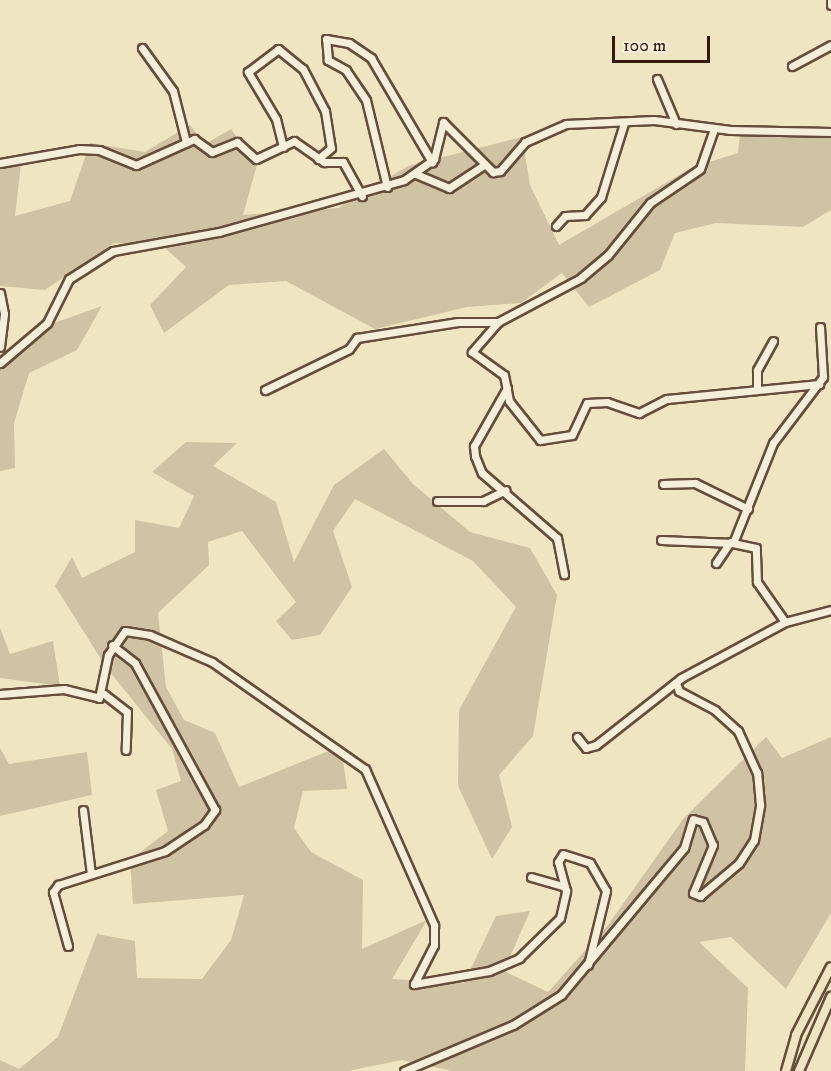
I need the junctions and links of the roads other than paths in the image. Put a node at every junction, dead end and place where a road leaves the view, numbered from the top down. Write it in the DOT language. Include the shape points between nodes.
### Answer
graph roads {
  1 [pos="831,45"];
  2 [pos="142,48"];
  3 [pos="792,66"];
  4 [pos="657,79"];
  5 [pos="624,123"];
  6 [pos="676,124"];
  7 [pos="714,129"];
  8 [pos="831,132"];
  9 [pos="186,142"];
  10 [pos="283,147"];
  11 [pos="318,159"];
  12 [pos="432,162"];
  13 [pos="0,163"];
  14 [pos="484,165"];
  15 [pos="417,174"];
  16 [pos="387,187"];
  17 [pos="362,196"];
  18 [pos="556,226"];
  19 [pos="0,292"];
  20 [pos="498,322"];
  21 [pos="820,327"];
  22 [pos="773,341"];
  23 [pos="0,347"];
  24 [pos="0,363"];
  25 [pos="819,384"];
  26 [pos="507,388"];
  27 [pos="757,389"];
  28 [pos="265,390"];
  29 [pos="663,484"];
  30 [pos="506,490"];
  31 [pos="437,501"];
  32 [pos="748,509"];
  33 [pos="661,540"];
  34 [pos="732,542"];
  35 [pos="716,563"];
  36 [pos="564,574"];
  37 [pos="831,610"];
  38 [pos="785,622"];
  39 [pos="112,645"];
  40 [pos="676,683"];
  41 [pos="0,694"];
  42 [pos="104,694"];
  43 [pos="577,737"];
  44 [pos="126,750"];
  45 [pos="83,810"];
  46 [pos="91,874"];
  47 [pos="531,877"];
  48 [pos="565,886"];
  49 [pos="68,946"];
  50 [pos="588,965"];
  51 [pos="831,967"];
  52 [pos="831,997"];
  53 [pos="404,1071"];
  54 [pos="786,1071"];
  55 [pos="799,1071"];
  1 -- 3 [label="street"];
  2 -- 9 [label="street" via="173,91"];
  4 -- 6 [label="street"];
  5 -- 6 [label="street"];
  5 -- 14 [label="street" via="554,126 525,142 500,171"];
  5 -- 18 [label="street" via="601,196 585,215 565,216"];
  6 -- 7 [label="street"];
  7 -- 8 [label="street"];
  7 -- 20 [label="street" via="700,170 650,202 608,255 581,278"];
  9 -- 10 [label="street" via="198,139 213,152 235,141 256,159"];
  9 -- 13 [label="street" via="136,165 99,150 79,148"];
  10 -- 11 [label="street" via="294,141"];
  10 -- 11 [label="street" via="276,119 248,72 278,49 303,69 325,111 331,148"];
  11 -- 17 [label="street" via="343,162"];
  12 -- 14 [label="street" via="446,121"];
  12 -- 15 [label="street"];
  12 -- 16 [label="street" via="371,58 349,43 326,39 328,60 346,70 366,100"];
  14 -- 15 [label="street" via="449,188"];
  15 -- 16 [label="street"];
  16 -- 17 [label="street"];
  17 -- 24 [label="street" via="219,232 113,251 69,279 47,323"];
  19 -- 23 [label="street" via="4,314"];
  20 -- 26 [label="street" via="471,348 501,370"];
  20 -- 28 [label="street" via="458,322 357,338 349,349"];
  21 -- 25 [label="street" via="824,358"];
  22 -- 27 [label="street" via="757,370"];
  25 -- 27 [label="street"];
  25 -- 32 [label="street" via="773,443"];
  26 -- 27 [label="street" via="509,401 540,440 572,435 587,403 607,402 639,413 667,399"];
  26 -- 30 [label="street" via="474,446 482,473"];
  29 -- 32 [label="street" via="695,483"];
  30 -- 31 [label="street" via="483,501"];
  30 -- 36 [label="street" via="557,538"];
  32 -- 34 [label="street"];
  33 -- 34 [label="street"];
  34 -- 35 [label="street"];
  34 -- 38 [label="street" via="756,548 757,582"];
  37 -- 38 [label="street"];
  38 -- 40 [label="street"];
  39 -- 42 [label="street"];
  39 -- 46 [label="street" via="135,663 215,810 204,825 165,851"];
  39 -- 48 [label="street" via="125,631 150,635 212,662 365,769 434,925 434,945 414,984 489,971 519,958 556,924"];
  40 -- 43 [label="street" via="597,745 580,746"];
  40 -- 50 [label="street" via="679,691 716,710 738,731 757,773 760,805 754,840 721,882 700,896 693,893 712,845 704,822 693,819 684,848"];
  41 -- 42 [label="street" via="64,689 92,698"];
  42 -- 44 [label="street" via="127,712"];
  45 -- 46 [label="street"];
  46 -- 49 [label="street" via="54,888"];
  47 -- 48 [label="street"];
  48 -- 50 [label="street" via="558,862 569,854 590,863 606,891"];
  50 -- 53 [label="street" via="561,995 513,1025"];
  51 -- 54 [label="main road" via="796,1035"];
  52 -- 55 [label="main road"];
}
